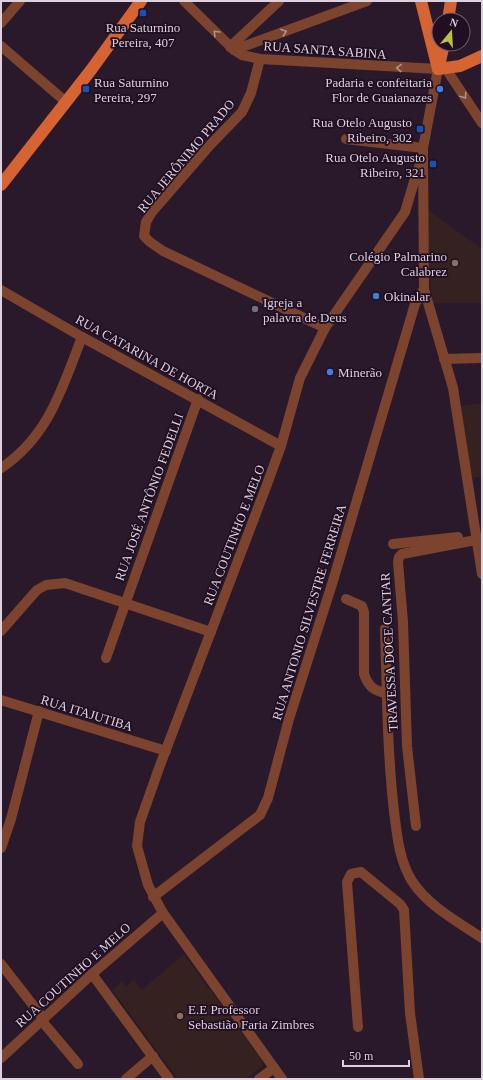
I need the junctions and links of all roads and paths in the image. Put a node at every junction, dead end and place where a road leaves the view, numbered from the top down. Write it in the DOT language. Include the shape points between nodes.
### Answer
graph roads {
  1 [pos="20,1"];
  2 [pos="141,1"];
  3 [pos="184,1"];
  4 [pos="279,1"];
  5 [pos="367,1"];
  6 [pos="422,1"];
  7 [pos="451,1"];
  8 [pos="345,5"];
  9 [pos="449,12"];
  10 [pos="1,23"];
  11 [pos="1,46"];
  12 [pos="232,49"];
  13 [pos="443,52"];
  14 [pos="482,56"];
  15 [pos="260,59"];
  16 [pos="442,69"];
  17 [pos="66,102"];
  18 [pos="482,123"];
  19 [pos="346,139"];
  20 [pos="423,148"];
  21 [pos="422,159"];
  22 [pos="1,185"];
  23 [pos="424,210"];
  24 [pos="405,212"];
  25 [pos="424,289"];
  26 [pos="1,290"];
  27 [pos="325,328"];
  28 [pos="82,337"];
  29 [pos="482,358"];
  30 [pos="444,359"];
  31 [pos="198,399"];
  32 [pos="281,446"];
  33 [pos="1,468"];
  34 [pos="476,537"];
  35 [pos="393,544"];
  36 [pos="480,553"];
  37 [pos="482,574"];
  38 [pos="346,599"];
  39 [pos="124,603"];
  40 [pos="385,629"];
  41 [pos="1,631"];
  42 [pos="211,632"];
  43 [pos="106,658"];
  44 [pos="387,694"];
  45 [pos="1,700"];
  46 [pos="39,711"];
  47 [pos="166,751"];
  48 [pos="416,826"];
  49 [pos="1,848"];
  50 [pos="153,897"];
  51 [pos="163,913"];
  52 [pos="482,938"];
  53 [pos="1,964"];
  54 [pos="92,974"];
  55 [pos="42,1019"];
  56 [pos="358,1027"];
  57 [pos="152,1056"];
  58 [pos="1,1058"];
  59 [pos="78,1064"];
  60 [pos="274,1068"];
  61 [pos="126,1079"];
  62 [pos="169,1079"];
  63 [pos="259,1079"];
  64 [pos="282,1079"];
  65 [pos="419,1079"];
  1 -- 10 [label="street"];
  2 -- 17 [label="main road"];
  12 -- 3 [label="street, RUA SANTA SABINA, one-way"];
  4 -- 12 [label="street"];
  5 -- 8 [label="street"];
  6 -- 16 [label="main road"];
  7 -- 9 [label="main road"];
  12 -- 8 [label="street, one-way"];
  11 -- 17 [label="street"];
  12 -- 15 [label="street, RUA SANTA SABINA"];
  13 -- 16 [label="main road"];
  14 -- 16 [label="main road"];
  16 -- 15 [label="street, RUA SANTA SABINA, one-way"];
  15 -- 27 [label="street, RUA JERÔNIMO PRADO" via="251,93 242,112 152,212 146,222 144,236 163,251"];
  16 -- 18 [label="street, one-way"];
  16 -- 20 [label="street"];
  17 -- 22 [label="main road"];
  19 -- 20 [label="street"];
  20 -- 21 [label="street"];
  21 -- 23 [label="street"];
  21 -- 24 [label="street, RUA COUTINHO E MELO"];
  23 -- 24 [label="street" via="413,207"];
  23 -- 25 [label="street"];
  24 -- 27 [label="street, RUA COUTINHO E MELO"];
  25 -- 30 [label="street"];
  25 -- 50 [label="street, RUA ANTONIO SILVESTRE FERREIRA" via="415,304 338,566 289,719 268,798 260,815"];
  26 -- 28 [label="street, RUA CATARINA DE HORTA"];
  27 -- 32 [label="street, RUA COUTINHO E MELO" via="300,378"];
  28 -- 31 [label="street, RUA CATARINA DE HORTA"];
  28 -- 33 [label="street" via="50,415 25,448"];
  29 -- 30 [label="street"];
  30 -- 34 [label="street" via="457,412"];
  31 -- 32 [label="street, RUA CATARINA DE HORTA"];
  31 -- 39 [label="street, RUA JOSÉ ANTÔNIO FEDELLI"];
  32 -- 42 [label="street, RUA COUTINHO E MELO"];
  34 -- 35 [label="street"];
  34 -- 36 [label="street"];
  34 -- 48 [label="street, TRAVESSA DOCE CANTAR" via="402,554 399,557 407,746"];
  36 -- 37 [label="street"];
  38 -- 44 [label="street" via="362,606 364,612 364,674 367,684 373,690"];
  39 -- 41 [label="street" via="70,584 46,585 37,590"];
  39 -- 42 [label="street"];
  39 -- 43 [label="street, RUA JOSÉ ANTÔNIO FEDELLI"];
  40 -- 44 [label="street"];
  42 -- 47 [label="street, RUA COUTINHO E MELO"];
  44 -- 52 [label="street" via="388,764 404,865 412,882 424,896 448,916"];
  45 -- 46 [label="street, RUA ITAJUTIBA"];
  46 -- 47 [label="street, RUA ITAJUTIBA"];
  46 -- 49 [label="street"];
  47 -- 50 [label="street, RUA COUTINHO E MELO" via="137,836 137,846"];
  50 -- 51 [label="street, RUA COUTINHO E MELO"];
  51 -- 54 [label="street, RUA COUTINHO E MELO"];
  51 -- 60 [label="street, RUA COUTINHO E MELO"];
  53 -- 55 [label="street"];
  54 -- 55 [label="street, RUA COUTINHO E MELO"];
  54 -- 57 [label="street"];
  55 -- 58 [label="street, RUA COUTINHO E MELO"];
  55 -- 59 [label="street"];
  56 -- 65 [label="street" via="347,882 351,874 361,872 404,910 410,1012"];
  57 -- 61 [label="street"];
  57 -- 62 [label="street"];
  60 -- 63 [label="street"];
  60 -- 64 [label="street, RUA COUTINHO E MELO"];
}
